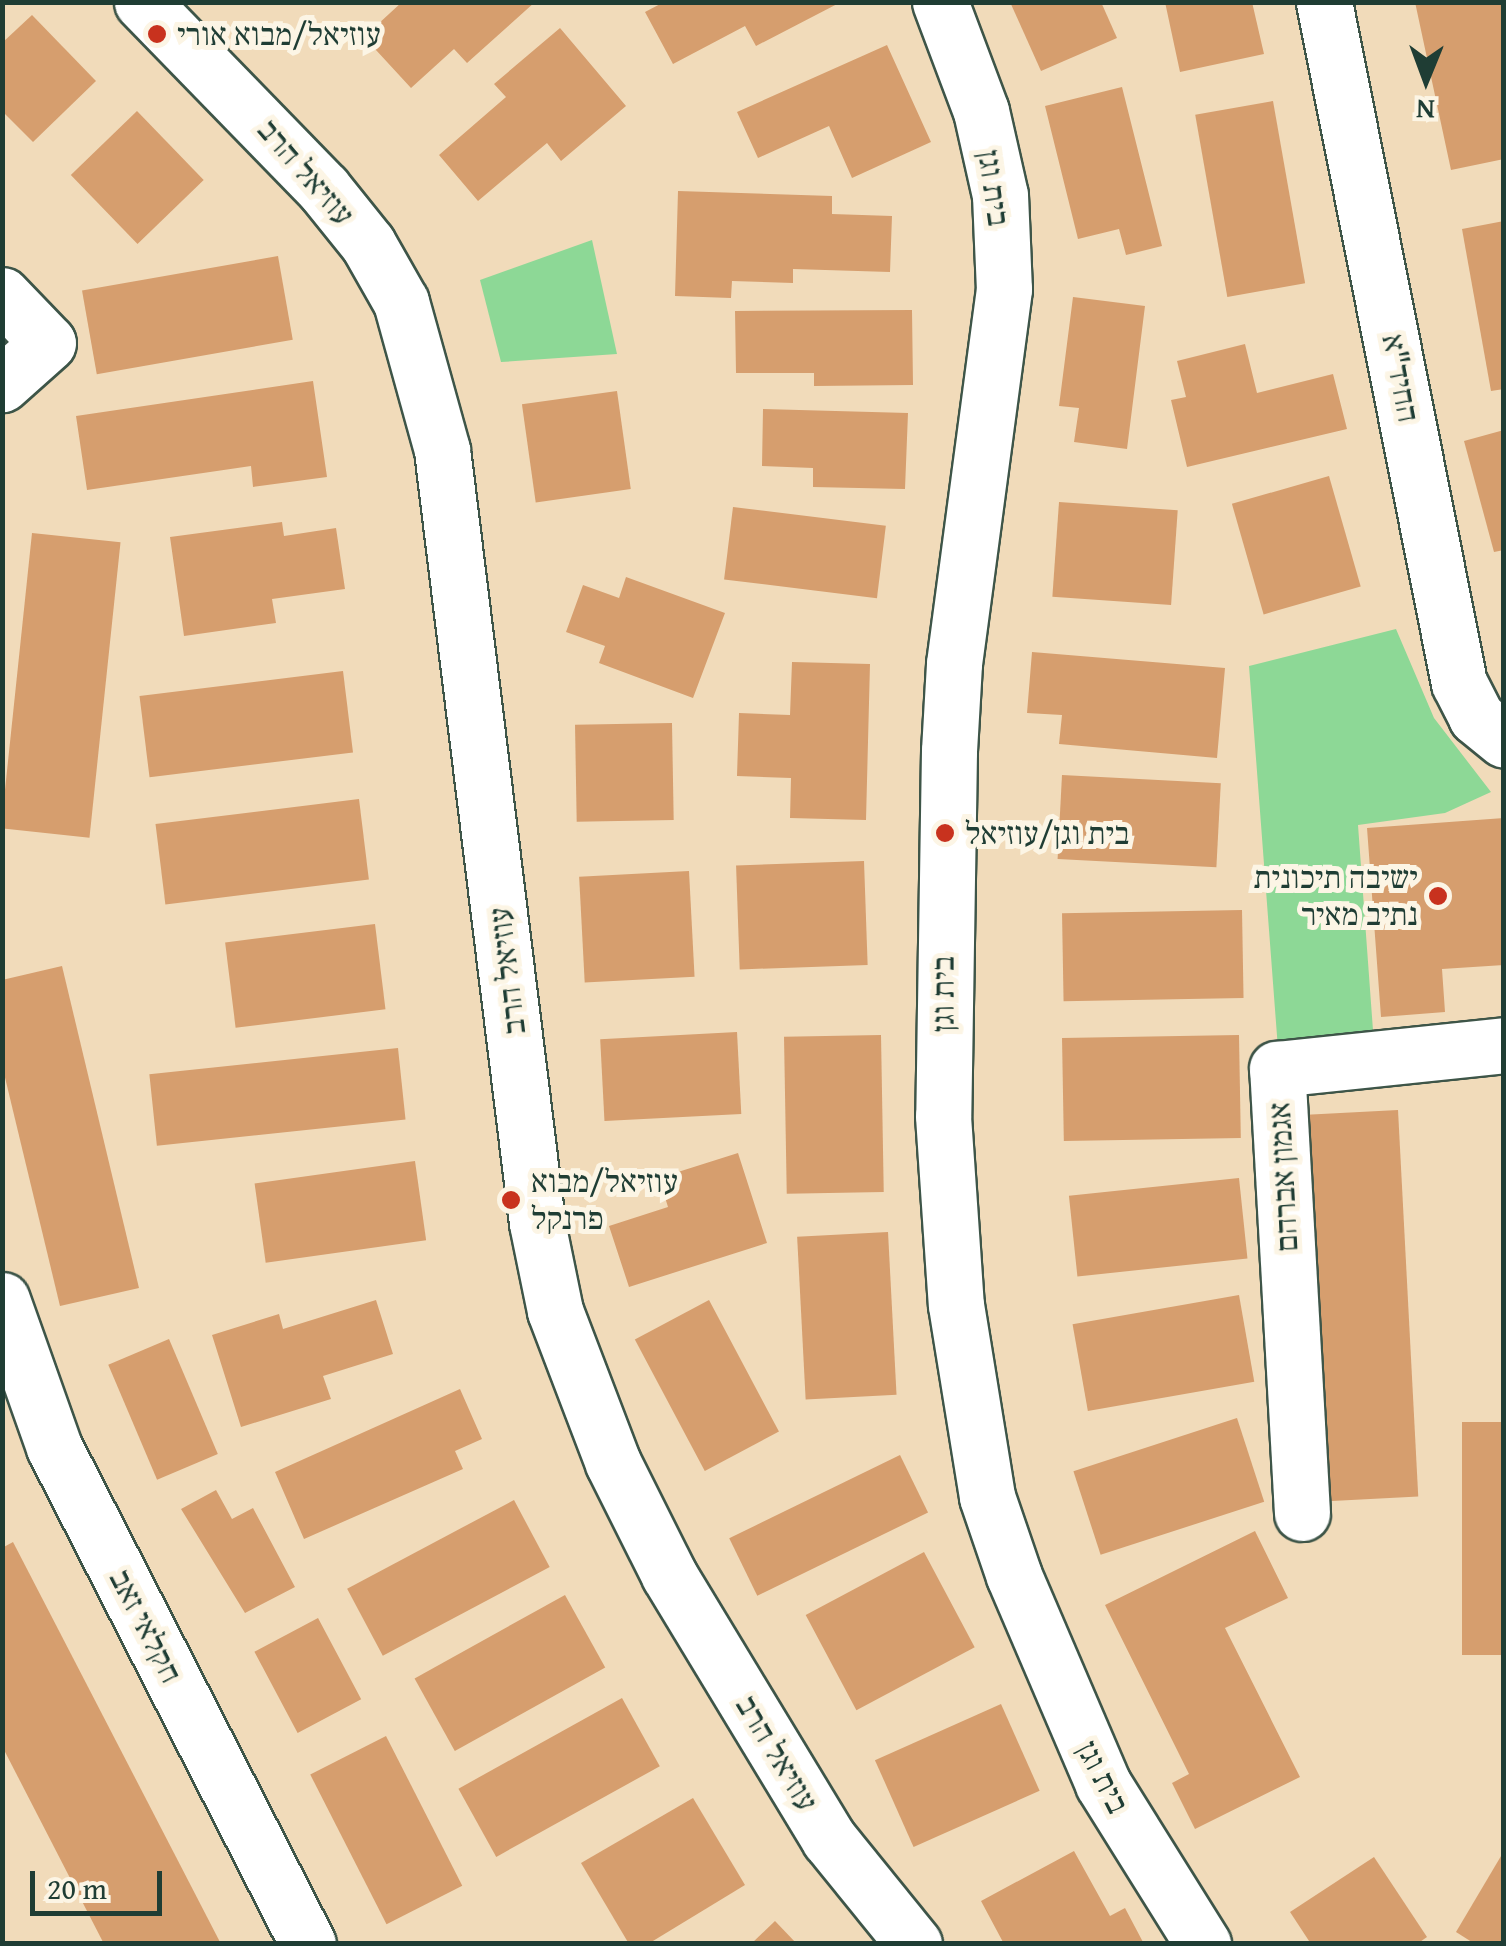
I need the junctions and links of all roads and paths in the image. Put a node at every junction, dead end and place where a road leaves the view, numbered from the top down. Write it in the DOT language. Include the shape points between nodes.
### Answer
graph roads {
  1 [pos="142,2"];
  2 [pos="940,2"];
  3 [pos="1324,2"];
  4 [pos="2,296"];
  5 [pos="2,384"];
  6 [pos="1504,740"];
  7 [pos="1502,1062"];
  8 [pos="2,1300"];
  9 [pos="1302,1513"];
  10 [pos="308,1944"];
  11 [pos="914,1944"];
  12 [pos="1203,1944"];
  1 -- 11 [label="street, עוזיאל הרב" via="324,188 368,244 401,302 442,450 537,1224 560,1326 613,1463 670,1575 829,1839"];
  2 -- 12 [label="street, בית וגן" via="1000,195 1004,289 954,664 949,751 943,1116 956,1305 987,1497 1014,1576 1103,1784"];
  3 -- 6 [label="street, החיד\"א" via="1459,682 1476,717"];
  4 -- 5 [label="street" via="48,343"];
  7 -- 9 [label="street, אגמון אברהם" via="1277,1068"];
  8 -- 10 [label="street, חקלאי זאב" via="54,1447"];
}
